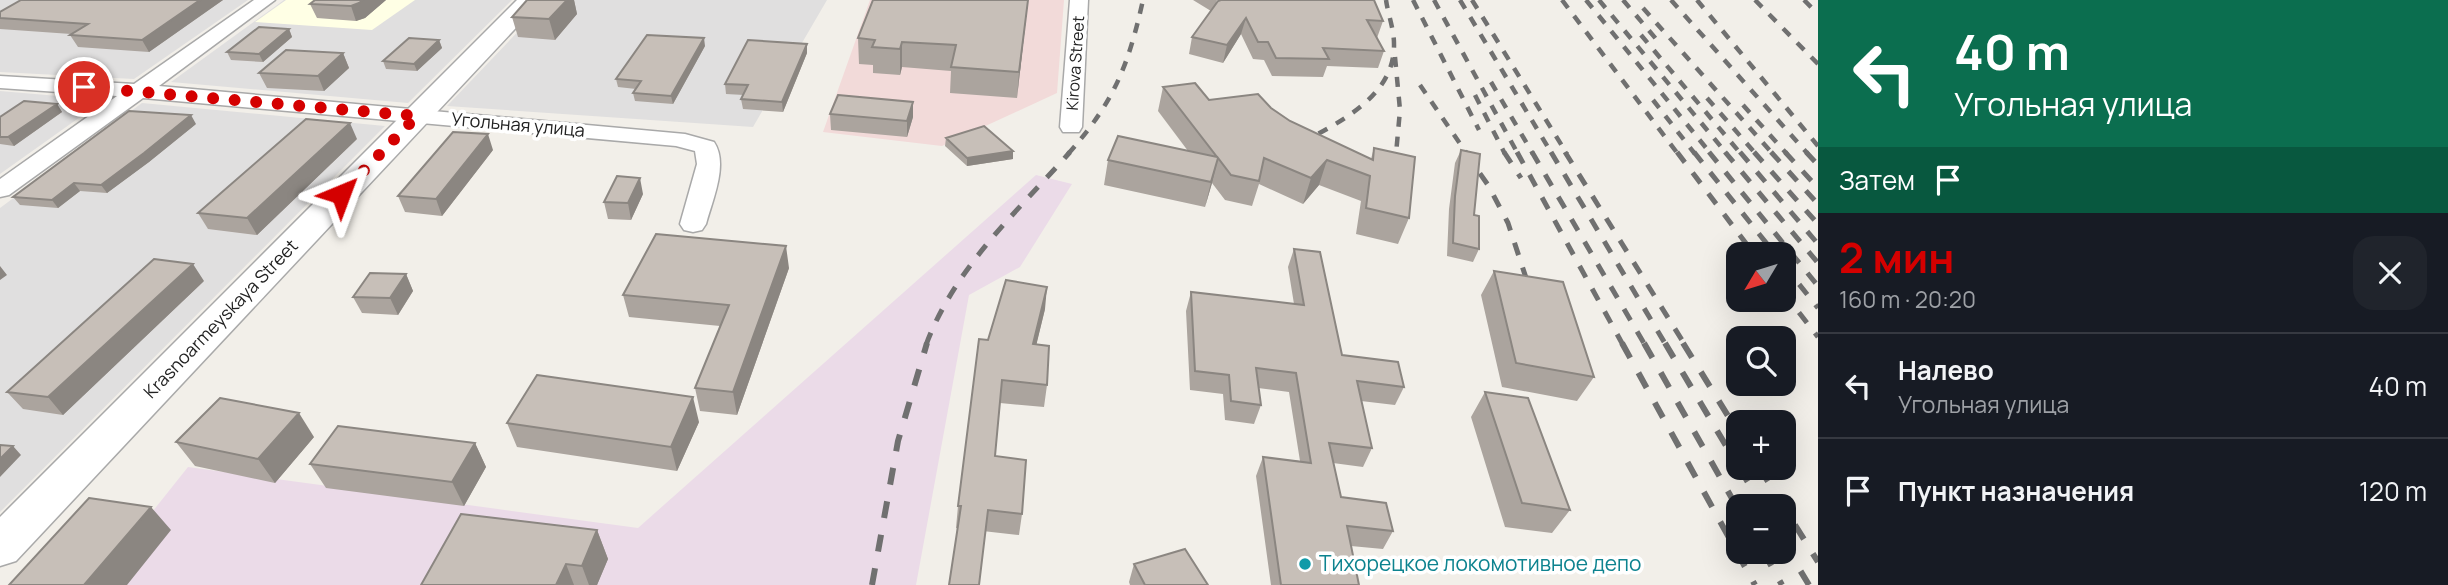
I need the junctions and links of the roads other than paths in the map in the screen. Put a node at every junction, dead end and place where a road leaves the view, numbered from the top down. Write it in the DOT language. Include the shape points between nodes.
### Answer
graph roads {
  1 [pos="266,0"];
  2 [pos="530,0"];
  3 [pos="1079,0"];
  4 [pos="0,82"];
  5 [pos="138,91"];
  6 [pos="417,116"];
  7 [pos="1071,127"];
  8 [pos="0,190"];
  9 [pos="693,223"];
  10 [pos="0,547"];
  1 -- 5 [label="street"];
  2 -- 6 [label="street, Krasnoarmeyskaya Street"];
  3 -- 7 [label="street, Kirova Street"];
  4 -- 5 [label="street, Угольная улица"];
  5 -- 6 [label="street, Угольная улица"];
  5 -- 8 [label="street"];
  6 -- 9 [label="street, Угольная улица" via="677,139 706,147 709,164"];
  6 -- 10 [label="street, Krasnoarmeyskaya Street"];
}
